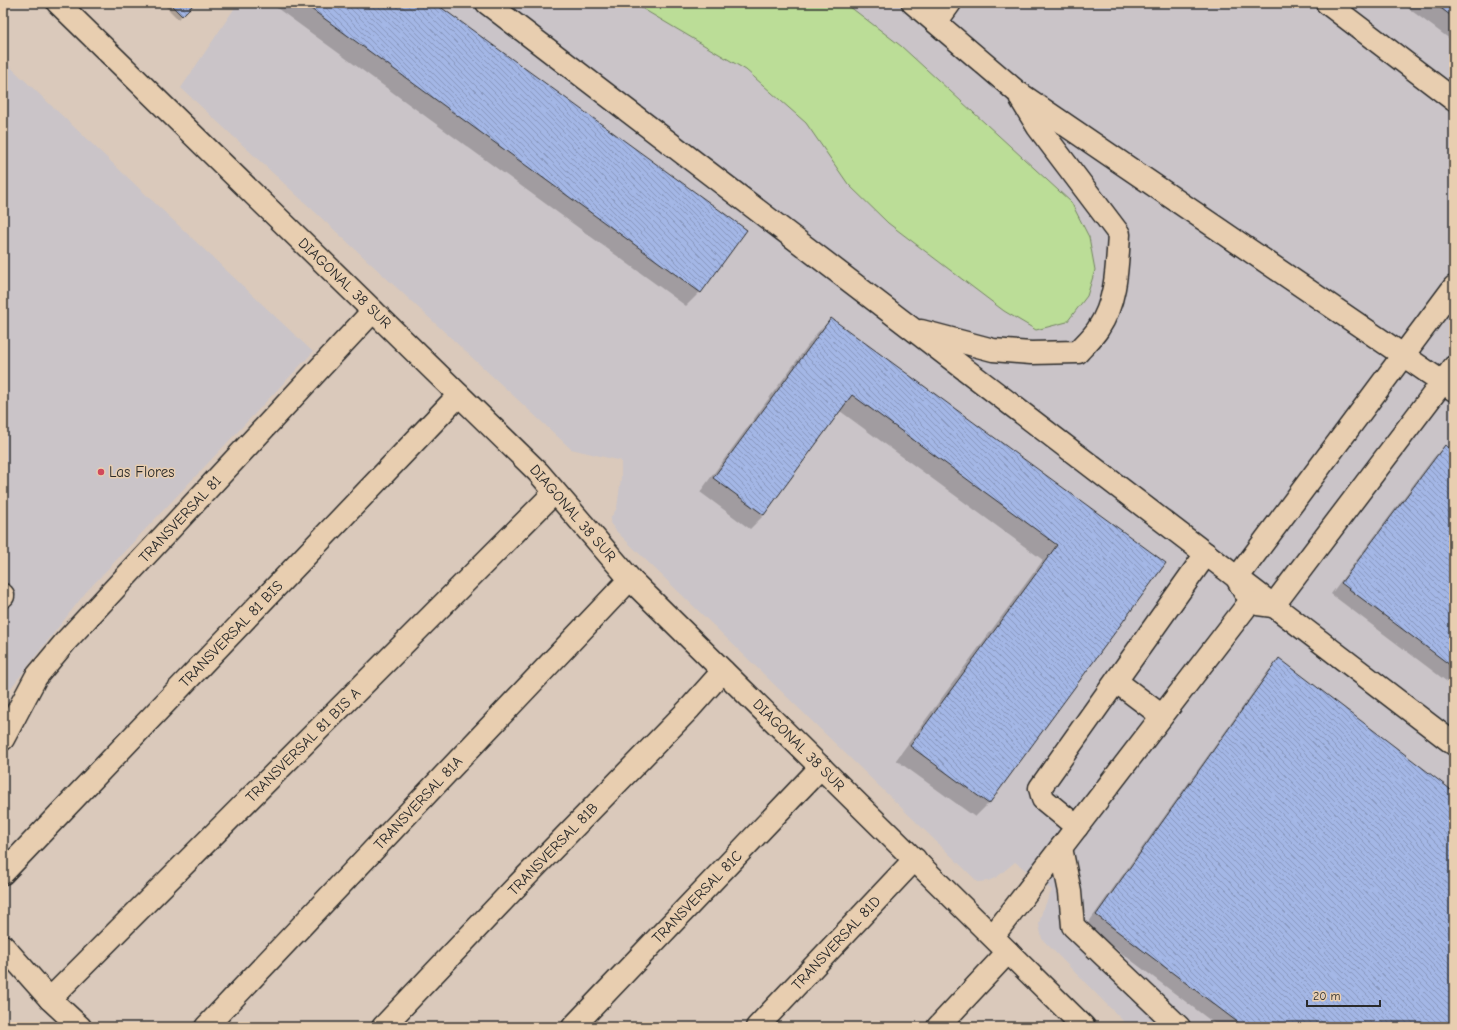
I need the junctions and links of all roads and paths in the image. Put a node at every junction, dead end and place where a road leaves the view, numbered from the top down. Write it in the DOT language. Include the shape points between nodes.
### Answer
graph roads {
  1 [pos="58,3"];
  2 [pos="914,3"];
  3 [pos="950,3"];
  4 [pos="1327,3"];
  5 [pos="491,5"];
  6 [pos="937,21"];
  7 [pos="1016,91"];
  8 [pos="1454,100"];
  9 [pos="1454,287"];
  10 [pos="373,311"];
  11 [pos="910,328"];
  12 [pos="1404,355"];
  13 [pos="1450,380"];
  14 [pos="459,395"];
  15 [pos="555,492"];
  16 [pos="1206,554"];
  17 [pos="1237,578"];
  18 [pos="630,579"];
  19 [pos="1249,602"];
  20 [pos="1273,606"];
  21 [pos="723,671"];
  22 [pos="1117,682"];
  23 [pos="1162,716"];
  24 [pos="3,739"];
  25 [pos="1454,744"];
  26 [pos="821,767"];
  27 [pos="1077,827"];
  28 [pos="1061,848"];
  29 [pos="915,859"];
  30 [pos="3,873"];
  31 [pos="993,936"];
  32 [pos="3,946"];
  33 [pos="1008,952"];
  34 [pos="50,999"];
  35 [pos="80,1027"];
  36 [pos="206,1027"];
  37 [pos="382,1027"];
  38 [pos="573,1027"];
  39 [pos="757,1027"];
  40 [pos="938,1027"];
  41 [pos="1084,1027"];
  42 [pos="1179,1027"];
  1 -- 10 [label="street, DIAGONAL 38 SUR"];
  2 -- 6 [label="street"];
  3 -- 6 [label="street"];
  4 -- 8 [label="street"];
  5 -- 11 [label="street"];
  6 -- 7 [label="street"];
  7 -- 11 [label="street" via="1038,127 1119,234 1112,301 1098,329 1078,352 1031,353 993,350"];
  7 -- 12 [label="street"];
  9 -- 12 [label="street"];
  10 -- 14 [label="street, DIAGONAL 38 SUR"];
  10 -- 24 [label="street, TRANSVERSAL 81" via="66,641 36,677"];
  11 -- 16 [label="street"];
  12 -- 13 [label="street"];
  12 -- 17 [label="street"];
  13 -- 20 [label="street"];
  14 -- 15 [label="street, DIAGONAL 38 SUR"];
  14 -- 30 [label="street, TRANSVERSAL 81 BIS"];
  15 -- 18 [label="street, DIAGONAL 38 SUR"];
  15 -- 34 [label="street, TRANSVERSAL 81 BIS A"];
  16 -- 17 [label="street"];
  16 -- 22 [label="street"];
  17 -- 19 [label="street"];
  17 -- 20 [label="street"];
  18 -- 21 [label="street, DIAGONAL 38 SUR"];
  18 -- 36 [label="street, TRANSVERSAL 81A"];
  19 -- 20 [label="street"];
  19 -- 23 [label="street"];
  20 -- 25 [label="street"];
  21 -- 26 [label="street, DIAGONAL 38 SUR"];
  21 -- 37 [label="street, TRANSVERSAL 81B"];
  22 -- 23 [label="street"];
  22 -- 27 [label="street" via="1040,788 1043,799"];
  23 -- 27 [label="street"];
  26 -- 29 [label="street, DIAGONAL 38 SUR"];
  26 -- 38 [label="street, TRANSVERSAL 81C"];
  27 -- 28 [label="street"];
  28 -- 31 [label="street"];
  28 -- 42 [label="street" via="1070,892 1073,926"];
  29 -- 31 [label="street, DIAGONAL 38 SUR"];
  29 -- 39 [label="street, TRANSVERSAL 81D"];
  31 -- 33 [label="street, DIAGONAL 38 SUR"];
  32 -- 34 [label="street"];
  33 -- 40 [label="street"];
  33 -- 41 [label="street, DIAGONAL 38 SUR"];
  34 -- 35 [label="street"];
}
